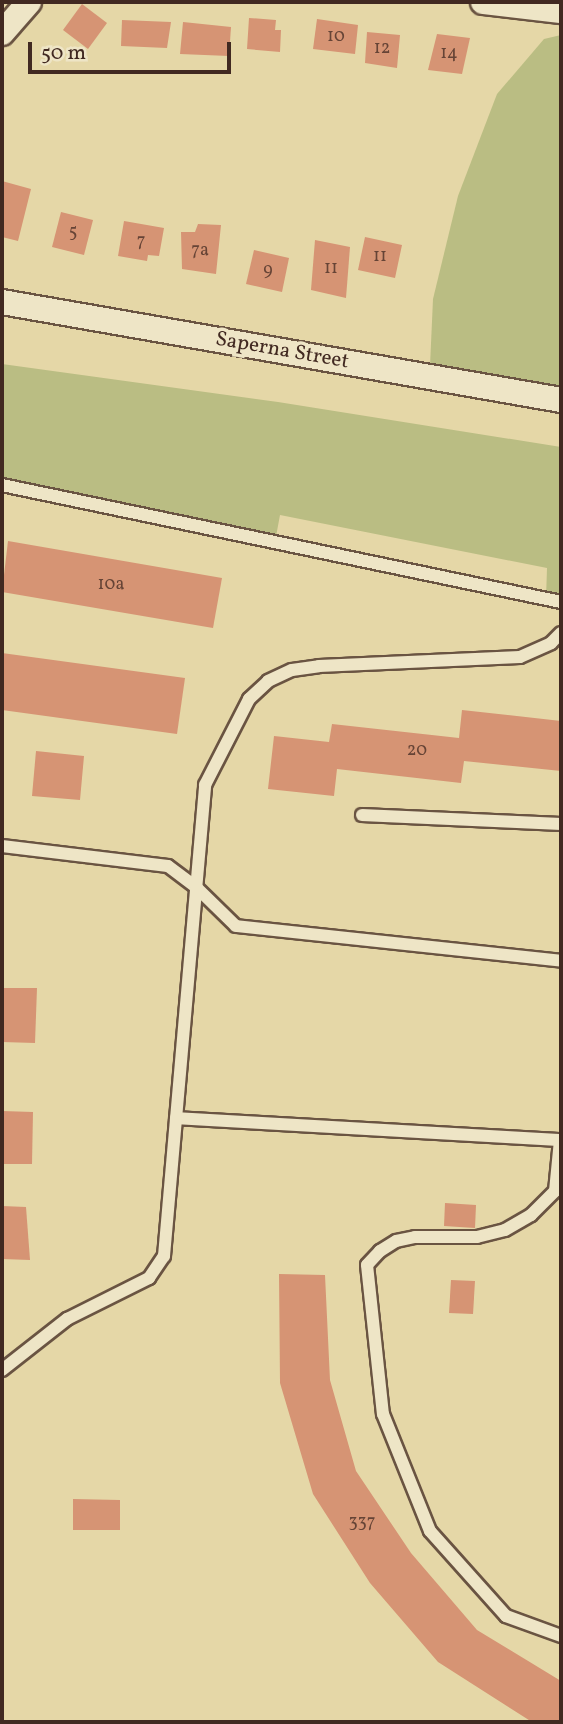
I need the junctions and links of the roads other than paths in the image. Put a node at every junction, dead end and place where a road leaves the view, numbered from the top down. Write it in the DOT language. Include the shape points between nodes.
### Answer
graph roads {
  1 [pos="29,2"];
  2 [pos="483,2"];
  3 [pos="561,11"];
  4 [pos="2,33"];
  5 [pos="2,302"];
  6 [pos="561,400"];
  7 [pos="2,485"];
  8 [pos="561,602"];
  9 [pos="561,633"];
  10 [pos="362,815"];
  11 [pos="561,824"];
  12 [pos="2,846"];
  13 [pos="197,888"];
  14 [pos="561,961"];
  15 [pos="176,1118"];
  16 [pos="561,1140"];
  17 [pos="2,1370"];
  18 [pos="561,1636"];
  1 -- 4 [label="street"];
  2 -- 3 [label="street"];
  5 -- 6 [label="street, Saperna Street"];
  7 -- 8 [label="lane"];
  9 -- 13 [label="lane" via="551,643 520,657 319,666 292,670 268,681 249,699 235,722 205,785"];
  10 -- 11 [label="lane"];
  12 -- 13 [label="lane" via="168,866"];
  13 -- 14 [label="lane" via="236,926"];
  13 -- 15 [label="lane"];
  15 -- 16 [label="lane"];
  15 -- 17 [label="lane" via="164,1256 158,1268 149,1278 67,1319"];
  16 -- 18 [label="lane" via="555,1191 531,1215 505,1230 477,1237 396,1241 367,1265 383,1413 430,1531 506,1616"];
}
